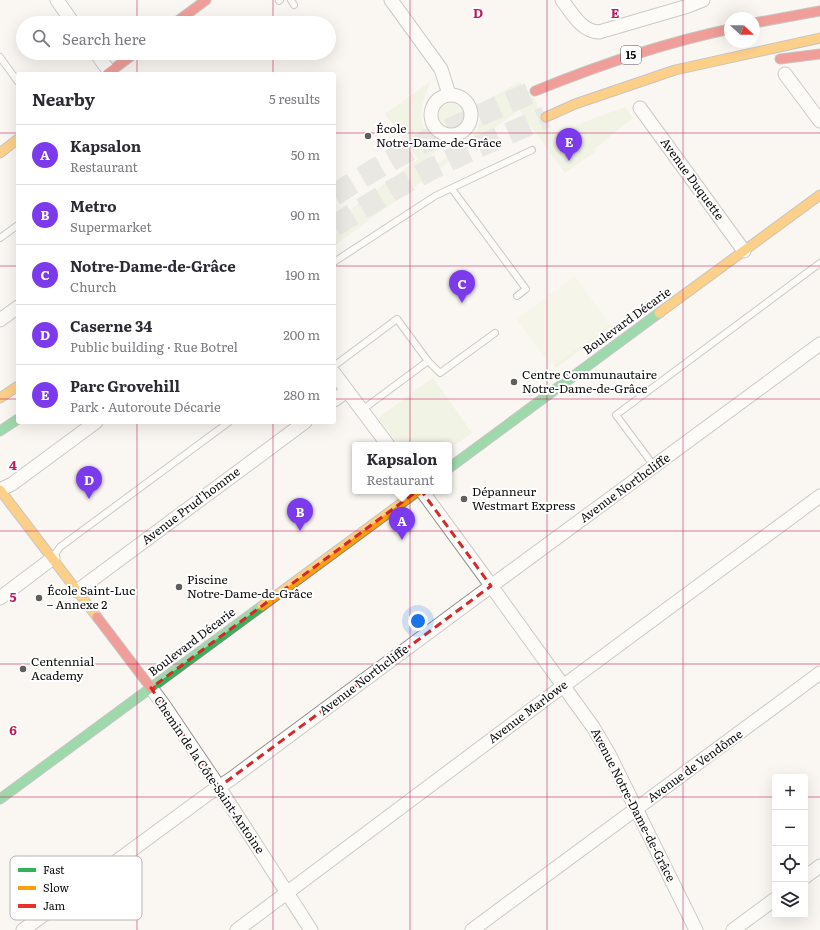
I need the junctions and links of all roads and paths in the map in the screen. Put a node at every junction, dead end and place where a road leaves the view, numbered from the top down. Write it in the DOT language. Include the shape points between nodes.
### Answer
graph roads {
  1 [pos="56,0"];
  2 [pos="206,0"];
  3 [pos="391,0"];
  4 [pos="562,0"];
  5 [pos="702,0"];
  6 [pos="781,9"];
  7 [pos="820,11"];
  8 [pos="68,16"];
  9 [pos="184,16"];
  10 [pos="760,19"];
  11 [pos="760,21"];
  12 [pos="724,30"];
  13 [pos="820,38"];
  14 [pos="820,54"];
  15 [pos="0,57"];
  16 [pos="774,59"];
  17 [pos="101,60"];
  18 [pos="126,60"];
  19 [pos="752,62"];
  20 [pos="3,66"];
  21 [pos="675,70"];
  22 [pos="108,72"];
  23 [pos="110,72"];
  24 [pos="785,74"];
  25 [pos="16,80"];
  26 [pos="535,91"];
  27 [pos="449,94"];
  28 [pos="640,108"];
  29 [pos="546,117"];
  30 [pos="820,121"];
  31 [pos="16,141"];
  32 [pos="532,150"];
  33 [pos="0,153"];
  34 [pos="452,189"];
  35 [pos="820,195"];
  36 [pos="16,226"];
  37 [pos="0,238"];
  38 [pos="744,251"];
  39 [pos="336,261"];
  40 [pos="820,263"];
  41 [pos="517,296"];
  42 [pos="16,308"];
  43 [pos="0,320"];
  44 [pos="495,333"];
  45 [pos="820,344"];
  46 [pos="428,362"];
  47 [pos="336,365"];
  48 [pos="336,376"];
  49 [pos="16,383"];
  50 [pos="16,387"];
  51 [pos="347,390"];
  52 [pos="0,392"];
  53 [pos="0,398"];
  54 [pos="336,398"];
  55 [pos="362,410"];
  56 [pos="16,420"];
  57 [pos="93,424"];
  58 [pos="226,424"];
  59 [pos="302,424"];
  60 [pos="0,431"];
  61 [pos="386,442"];
  62 [pos="452,466"];
  63 [pos="654,466"];
  64 [pos="0,490"];
  65 [pos="414,494"];
  66 [pos="424,494"];
  67 [pos="820,496"];
  68 [pos="53,558"];
  69 [pos="491,586"];
  70 [pos="77,591"];
  71 [pos="0,598"];
  72 [pos="820,674"];
  73 [pos="564,686"];
  74 [pos="151,688"];
  75 [pos="219,787"];
  76 [pos="0,799"];
  77 [pos="636,810"];
  78 [pos="124,856"];
  79 [pos="820,866"];
  80 [pos="808,875"];
  81 [pos="287,893"];
  82 [pos="772,901"];
  83 [pos="37,920"];
  84 [pos="23,930"];
  85 [pos="238,930"];
  86 [pos="312,930"];
  87 [pos="472,930"];
  88 [pos="696,930"];
  89 [pos="733,930"];
  1 -- 8 [label="street"];
  2 -- 9 [label="main road"];
  3 -- 27 [label="street" via="441,68"];
  4 -- 5 [label="street" via="581,25 596,32"];
  6 -- 10 [label="main road"];
  7 -- 11 [label="main road"];
  12 -- 26 [label="main road, 15" via="657,47"];
  13 -- 21 [label="main road, 15"];
  14 -- 16 [label="main road"];
  15 -- 20 [label="lane"];
  17 -- 22 [label="street"];
  18 -- 23 [label="main road"];
  19 -- 21 [label="main road"];
  20 -- 25 [label="lane"];
  21 -- 29 [label="main road, 15"];
  24 -- 30 [label="street"];
  28 -- 38 [label="street, Avenue Duquette"];
  31 -- 33 [label="main road"];
  32 -- 34 [label="lane"];
  34 -- 39 [label="lane" via="427,201"];
  34 -- 41 [label="lane" via="526,289"];
  35 -- 38 [label="main road, Boulevard Décarie"];
  36 -- 37 [label="lane"];
  38 -- 62 [label="main road, Boulevard Décarie"];
  40 -- 63 [label="lane" via="616,415"];
  42 -- 43 [label="street"];
  44 -- 46 [label="lane" via="440,373"];
  45 -- 63 [label="street, Avenue Northcliffe"];
  46 -- 47 [label="lane" via="397,319"];
  46 -- 55 [label="lane"];
  48 -- 51 [label="street"];
  49 -- 52 [label="main road"];
  50 -- 53 [label="main road"];
  51 -- 54 [label="street"];
  51 -- 55 [label="street"];
  55 -- 61 [label="street"];
  56 -- 60 [label="main road"];
  57 -- 64 [label="street" via="12,484"];
  58 -- 68 [label="lane" via="60,547"];
  59 -- 70 [label="street, Avenue Prud'homme"];
  63 -- 69 [label="street, Avenue Northcliffe"];
  64 -- 68 [label="main road, Chemin de la Côte-Saint-Antoine"];
  65 -- 74 [label="main road, Boulevard Décarie"];
  66 -- 69 [label="street, Avenue Notre-Dame-de-Grâce"];
  67 -- 73 [label="street, Avenue Marlowe"];
  68 -- 70 [label="main road, Chemin de la Côte-Saint-Antoine"];
  68 -- 71 [label="street"];
  69 -- 73 [label="street, Avenue Notre-Dame-de-Grâce"];
  69 -- 75 [label="street, Avenue Northcliffe"];
  70 -- 74 [label="main road, Chemin de la Côte-Saint-Antoine"];
  72 -- 77 [label="street, Avenue de Vendôme"];
  73 -- 77 [label="street, Avenue Notre-Dame-de-Grâce" via="601,740"];
  73 -- 81 [label="street, Avenue Marlowe"];
  74 -- 75 [label="street, Chemin de la Côte-Saint-Antoine"];
  74 -- 76 [label="main road, Boulevard Décarie"];
  75 -- 78 [label="street, Avenue Northcliffe"];
  75 -- 81 [label="street, Chemin de la Côte-Saint-Antoine"];
  77 -- 87 [label="street, Avenue de Vendôme"];
  77 -- 88 [label="street, Avenue Notre-Dame-de-Grâce"];
  79 -- 80 [label="street"];
  81 -- 85 [label="street, Avenue Marlowe"];
  81 -- 86 [label="street, Chemin de la Côte-Saint-Antoine"];
  82 -- 89 [label="street"];
  83 -- 84 [label="street, Avenue Northcliffe"];
}
